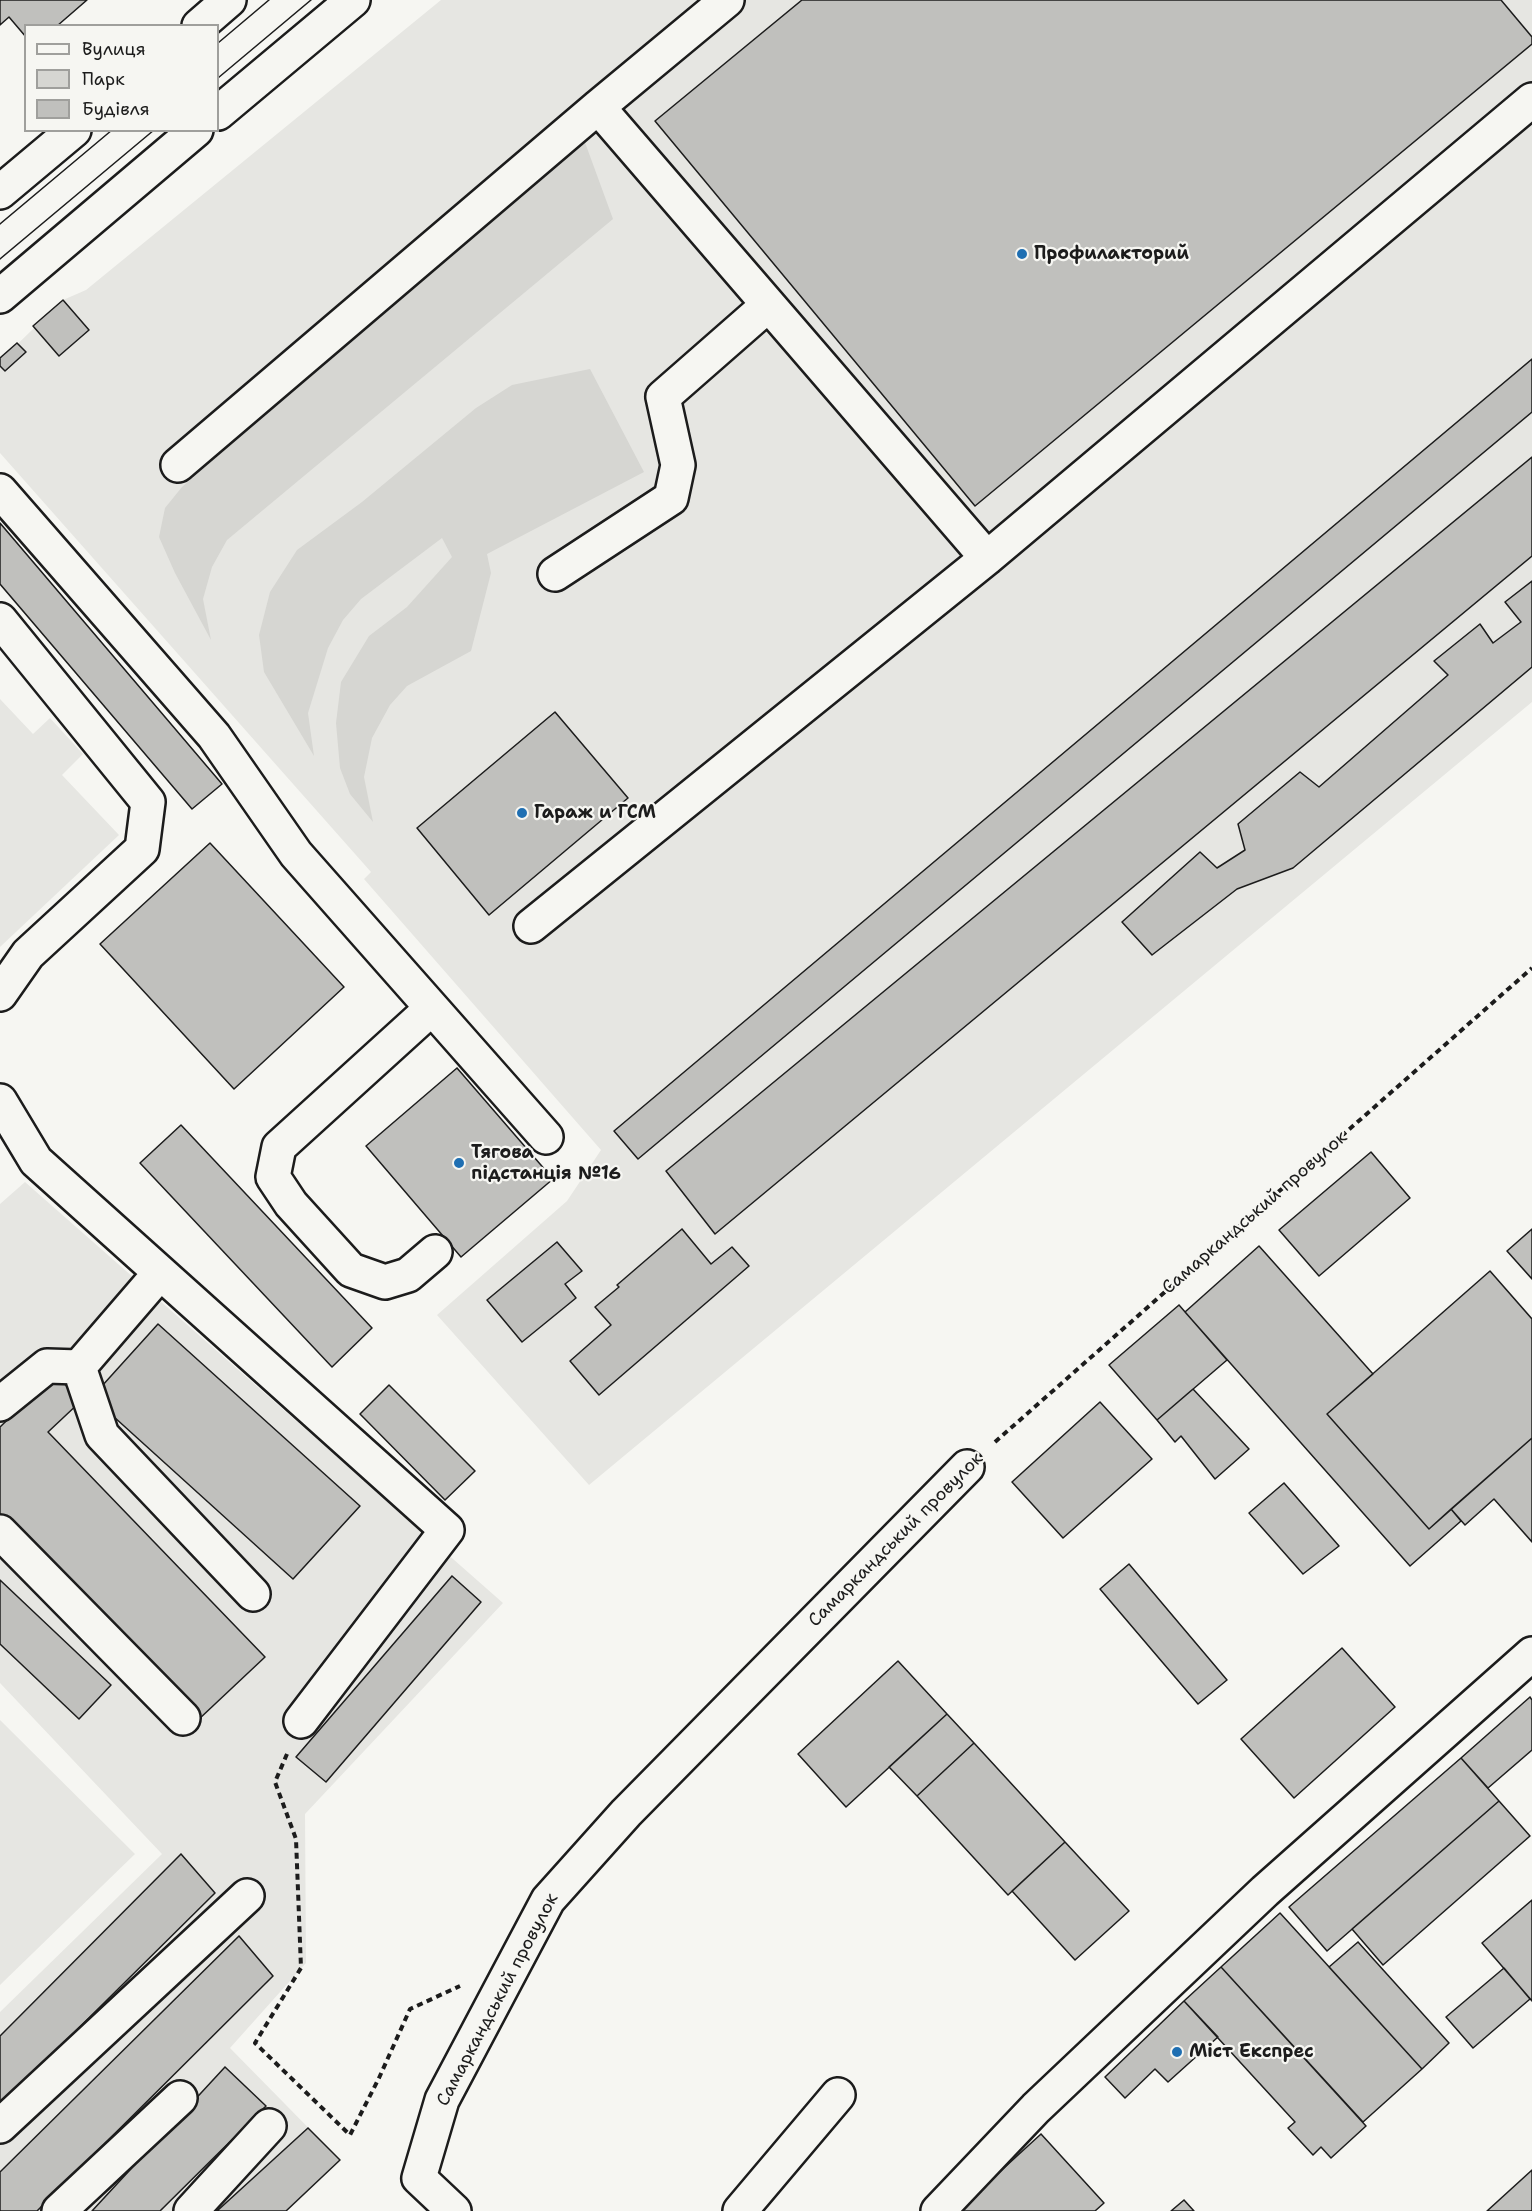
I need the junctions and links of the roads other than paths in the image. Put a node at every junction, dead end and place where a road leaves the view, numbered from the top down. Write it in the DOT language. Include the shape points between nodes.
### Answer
graph roads {
  1 [pos="229,0"];
  2 [pos="353,0"];
  3 [pos="727,0"];
  4 [pos="201,24"];
  5 [pos="1532,100"];
  6 [pos="598,107"];
  7 [pos="219,112"];
  8 [pos="72,132"];
  9 [pos="194,132"];
  10 [pos="0,192"];
  11 [pos="0,296"];
  12 [pos="768,305"];
  13 [pos="178,465"];
  14 [pos="0,491"];
  15 [pos="987,558"];
  16 [pos="555,574"];
  17 [pos="0,620"];
  18 [pos="531,926"];
  19 [pos="0,994"];
  20 [pos="432,1008"];
  21 [pos="0,1101"];
  22 [pos="546,1137"];
  23 [pos="435,1252"];
  24 [pos="160,1273"];
  25 [pos="79,1367"];
  26 [pos="0,1404"];
  27 [pos="968,1467"];
  28 [pos="0,1532"];
  29 [pos="253,1594"];
  30 [pos="1532,1654"];
  31 [pos="183,1718"];
  32 [pos="301,1721"];
  33 [pos="247,1896"];
  34 [pos="838,2095"];
  35 [pos="180,2098"];
  36 [pos="0,2126"];
  37 [pos="269,2126"];
  38 [pos="59,2211"];
  39 [pos="191,2211"];
  40 [pos="454,2211"];
  41 [pos="741,2211"];
  42 [pos="938,2211"];
  1 -- 4 [label="street"];
  2 -- 7 [label="street"];
  3 -- 6 [label="street"];
  5 -- 15 [label="street"];
  6 -- 12 [label="street"];
  6 -- 13 [label="street"];
  8 -- 10 [label="street"];
  9 -- 11 [label="street"];
  12 -- 15 [label="street"];
  12 -- 16 [label="street" via="663,397 678,465 670,498"];
  14 -- 20 [label="street" via="214,736 296,854"];
  15 -- 18 [label="street"];
  17 -- 19 [label="street" via="148,802 142,849 28,954"];
  20 -- 22 [label="street"];
  20 -- 23 [label="street" via="279,1147 273,1178 291,1204 351,1270 385,1282 408,1275"];
  21 -- 24 [label="street" via="36,1161"];
  24 -- 25 [label="street"];
  24 -- 32 [label="street" via="447,1530"];
  25 -- 26 [label="street" via="47,1366"];
  25 -- 29 [label="street" via="102,1434"];
  27 -- 40 [label="street, Самаркандський провулок" via="634,1804 548,1900 441,2100 419,2178"];
  28 -- 31 [label="street"];
  30 -- 42 [label="street" via="1257,1899 1036,2108"];
  33 -- 36 [label="street"];
  34 -- 41 [label="street"];
  35 -- 38 [label="street"];
  37 -- 39 [label="street"];
}
